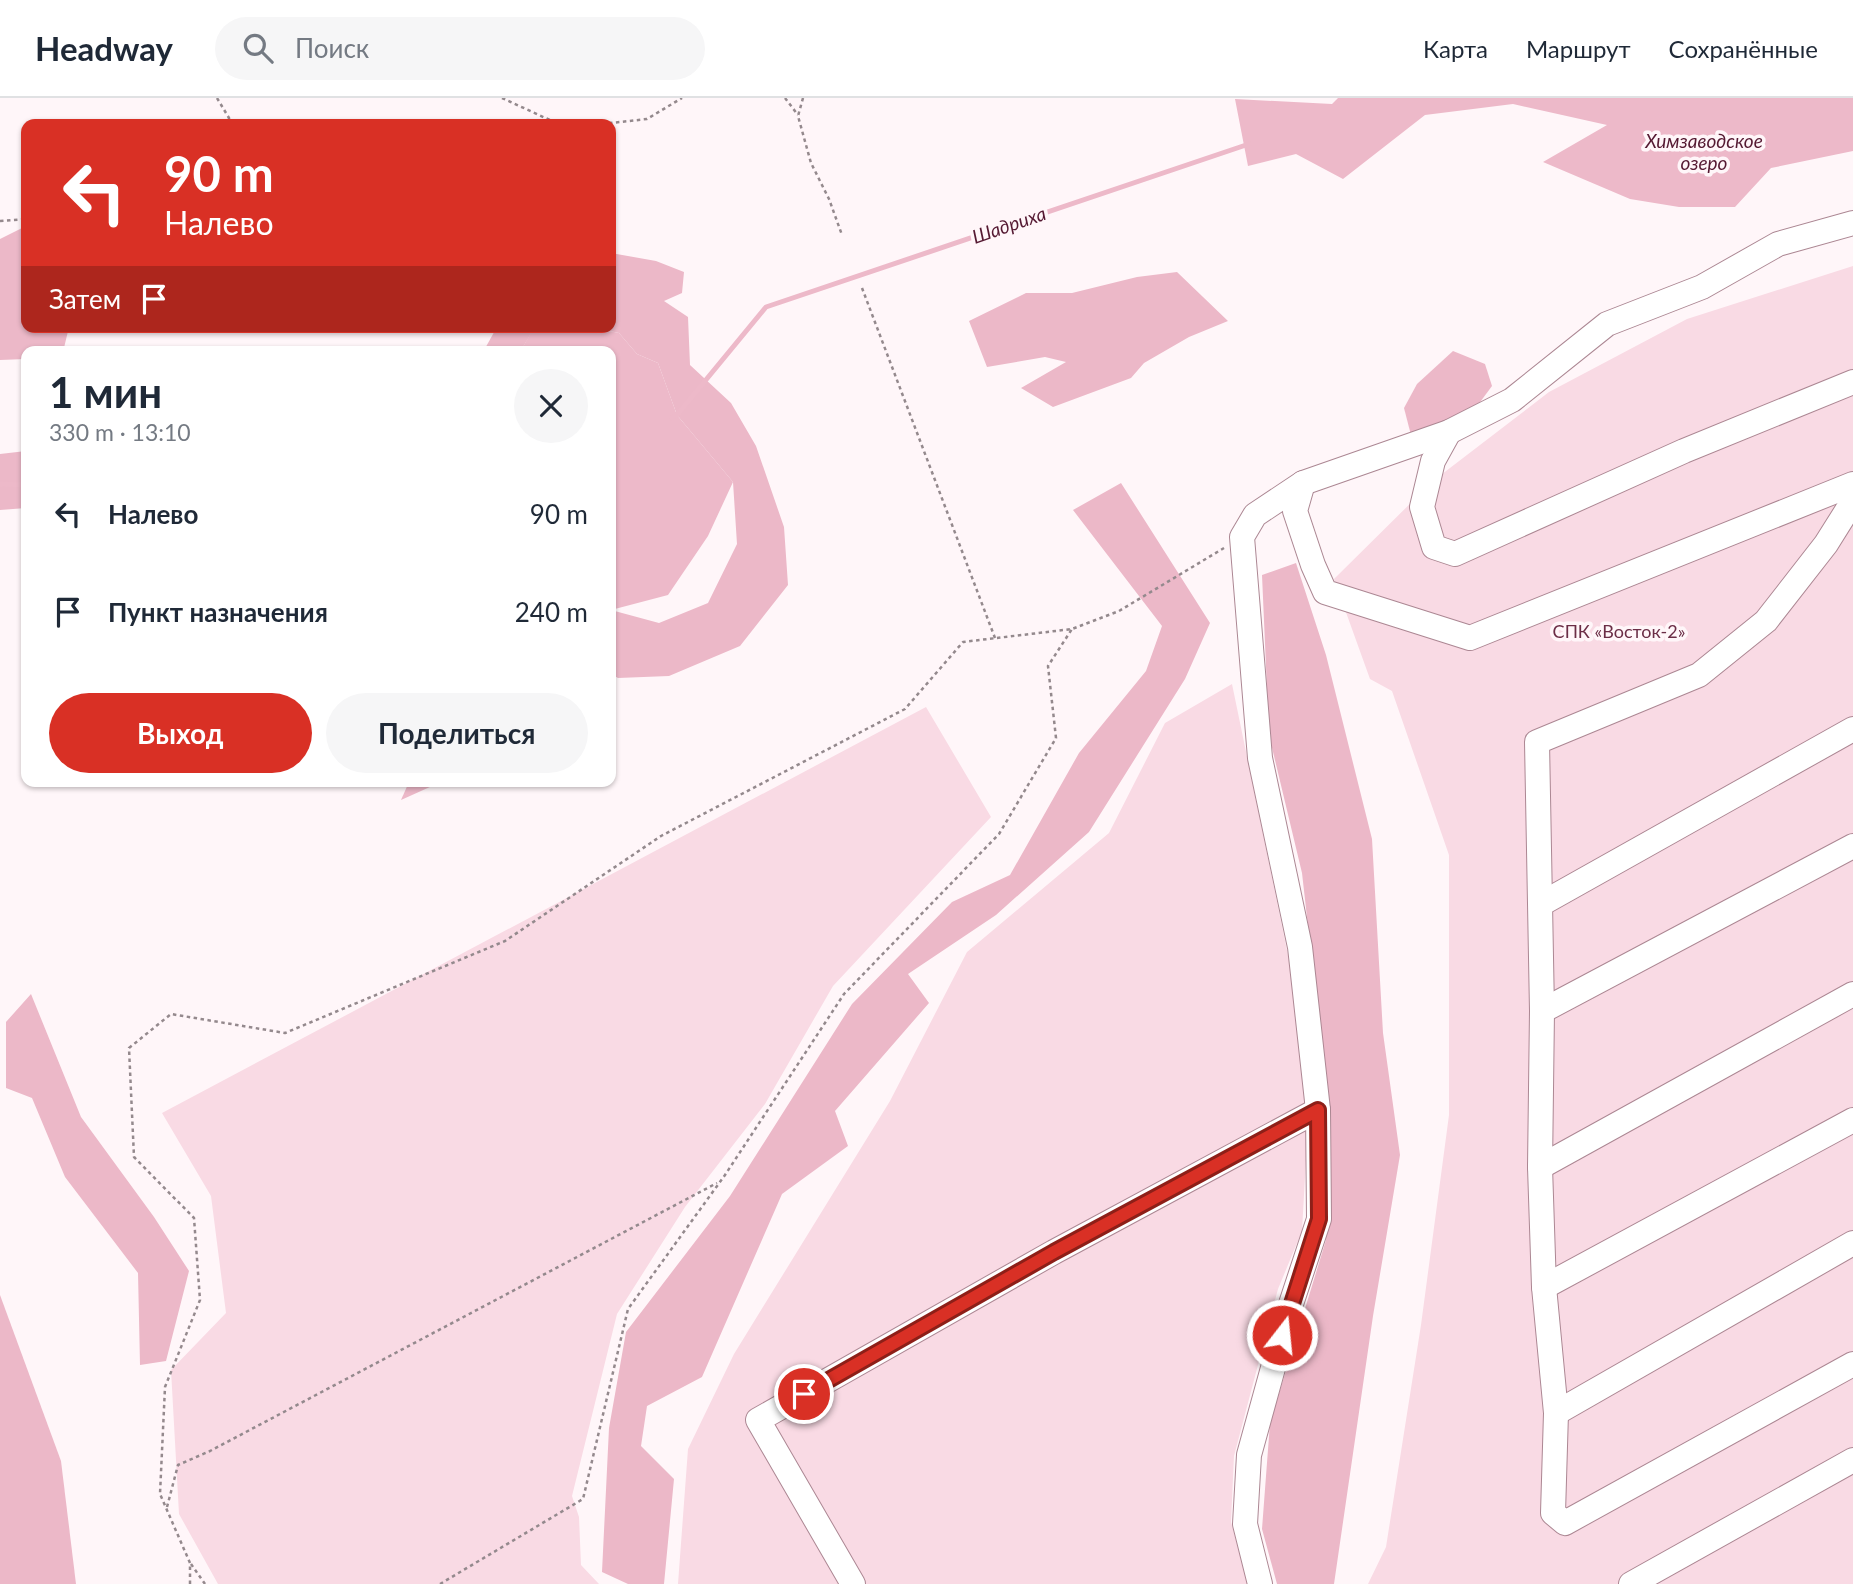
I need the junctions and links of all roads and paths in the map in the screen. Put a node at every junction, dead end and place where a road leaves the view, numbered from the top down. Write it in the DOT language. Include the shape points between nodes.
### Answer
graph roads {
  1 [pos="217,98"];
  2 [pos="502,98"];
  3 [pos="682,98"];
  4 [pos="785,98"];
  5 [pos="803,98"];
  6 [pos="798,116"];
  7 [pos="229,119"];
  8 [pos="548,119"];
  9 [pos="616,122"];
  10 [pos="21,219"];
  11 [pos="0,221"];
  12 [pos="1853,223"];
  13 [pos="842,234"];
  14 [pos="862,288"];
  15 [pos="1853,382"];
  16 [pos="1449,432"];
  17 [pos="1303,483"];
  18 [pos="1853,484"];
  19 [pos="1853,501"];
  20 [pos="1242,537"];
  21 [pos="1072,629"];
  22 [pos="995,639"];
  23 [pos="1853,729"];
  24 [pos="1853,846"];
  25 [pos="1541,904"];
  26 [pos="1853,994"];
  27 [pos="1542,1011"];
  28 [pos="1318,1110"];
  29 [pos="1853,1120"];
  30 [pos="1540,1167"];
  31 [pos="719,1181"];
  32 [pos="1853,1243"];
  33 [pos="1544,1287"];
  34 [pos="1853,1364"];
  35 [pos="1556,1413"];
  36 [pos="1853,1460"];
  37 [pos="166,1509"];
  38 [pos="190,1563"];
  39 [pos="190,1584"];
  40 [pos="205,1584"];
  41 [pos="440,1584"];
  42 [pos="853,1584"];
  43 [pos="1260,1584"];
  44 [pos="1631,1584"];
  1 -- 7 [label="path"];
  2 -- 8 [label="path"];
  3 -- 9 [label="path" via="648,118"];
  4 -- 6 [label="path"];
  5 -- 6 [label="path"];
  6 -- 13 [label="path" via="811,163"];
  10 -- 11 [label="path"];
  12 -- 16 [label="street" via="1778,244 1702,288 1607,324 1512,400"];
  14 -- 22 [label="path"];
  15 -- 16 [label="street" via="1684,451 1455,554 1434,547 1422,507 1433,461"];
  16 -- 17 [label="street"];
  17 -- 18 [label="street" via="1295,511 1325,592 1470,638"];
  17 -- 20 [label="street" via="1255,515"];
  19 -- 25 [label="street" via="1766,621 1699,675 1537,742"];
  20 -- 21 [label="path" via="1118,611"];
  20 -- 28 [label="street" via="1260,758 1300,947"];
  21 -- 22 [label="path"];
  21 -- 31 [label="path" via="1048,666 1056,738 999,834 844,993"];
  22 -- 37 [label="path" via="963,642 905,709 661,836 505,941 285,1033 171,1014 129,1048 134,1157 194,1218 200,1300 165,1387 160,1494"];
  23 -- 25 [label="street"];
  24 -- 27 [label="street"];
  25 -- 27 [label="street"];
  26 -- 30 [label="street"];
  27 -- 30 [label="street"];
  28 -- 42 [label="street" via="1054,1252 758,1420"];
  28 -- 43 [label="street" via="1319,1219 1249,1455 1245,1524"];
  29 -- 33 [label="street"];
  30 -- 33 [label="street"];
  31 -- 37 [label="path" via="178,1465"];
  31 -- 41 [label="path" via="628,1309 583,1499"];
  32 -- 35 [label="street"];
  33 -- 35 [label="street"];
  34 -- 35 [label="street" via="1565,1523 1553,1513"];
  36 -- 44 [label="street"];
  37 -- 38 [label="path"];
  38 -- 39 [label="path"];
  38 -- 40 [label="path"];
}
